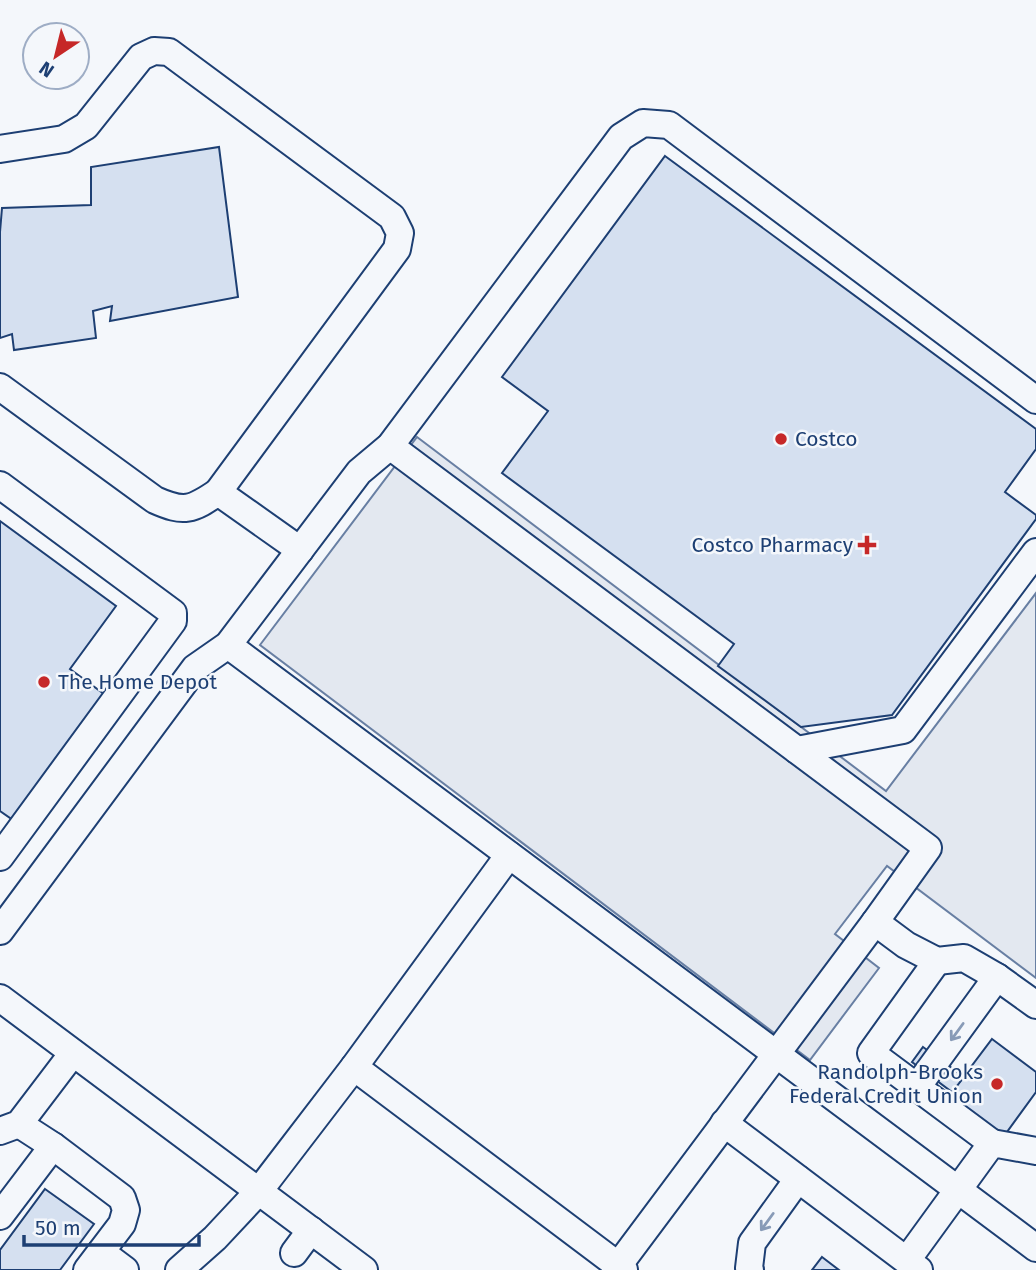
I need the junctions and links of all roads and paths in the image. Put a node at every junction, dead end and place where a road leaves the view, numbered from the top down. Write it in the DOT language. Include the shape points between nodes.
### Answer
graph roads {
  1 [pos="0,149"];
  2 [pos="0,387"];
  3 [pos="1036,400"];
  4 [pos="390,446"];
  5 [pos="0,485"];
  6 [pos="218,492"];
  7 [pos="300,550"];
  8 [pos="1036,552"];
  9 [pos="228,645"];
  10 [pos="797,750"];
  11 [pos="509,855"];
  12 [pos="0,857"];
  13 [pos="875,922"];
  14 [pos="0,930"];
  15 [pos="937,961"];
  16 [pos="997,976"];
  17 [pos="0,998"];
  18 [pos="1036,1005"];
  19 [pos="73,1053"];
  20 [pos="776,1054"];
  21 [pos="354,1067"];
  22 [pos="917,1087"];
  23 [pos="724,1123"];
  24 [pos="10,1128"];
  25 [pos="992,1143"];
  26 [pos="53,1146"];
  27 [pos="1036,1151"];
  28 [pos="798,1179"];
  29 [pos="259,1191"];
  30 [pos="959,1191"];
  31 [pos="0,1216"];
  32 [pos="312,1230"];
  33 [pos="1036,1248"];
  34 [pos="294,1253"];
  35 [pos="94,1261"];
  36 [pos="913,1265"];
  37 [pos="619,1269"];
  38 [pos="125,1270"];
  39 [pos="179,1270"];
  40 [pos="364,1270"];
  41 [pos="750,1270"];
  1 -- 6 [label="lane" via="64,139 86,127 141,57 154,51 169,52 392,217 400,233 397,249"];
  2 -- 6 [label="lane" via="155,500 174,509 198,506"];
  3 -- 4 [label="lane" via="668,125 643,122 621,136"];
  4 -- 7 [label="lane" via="359,472"];
  4 -- 10 [label="lane"];
  5 -- 12 [label="lane" via="173,612 173,621"];
  6 -- 7 [label="lane"];
  7 -- 9 [label="lane"];
  8 -- 10 [label="lane" via="903,730"];
  9 -- 11 [label="lane"];
  9 -- 14 [label="lane" via="195,668"];
  10 -- 13 [label="lane" via="928,848"];
  11 -- 20 [label="lane"];
  11 -- 21 [label="lane"];
  13 -- 15 [label="lane"];
  13 -- 20 [label="lane"];
  15 -- 16 [label="lane" via="964,958"];
  15 -- 22 [label="lane" via="871,1053"];
  16 -- 18 [label="lane"];
  16 -- 22 [label="lane, one-way"];
  17 -- 19 [label="lane"];
  19 -- 24 [label="lane"];
  19 -- 29 [label="lane"];
  20 -- 23 [label="lane"];
  20 -- 30 [label="lane"];
  21 -- 29 [label="lane"];
  21 -- 37 [label="lane"];
  22 -- 25 [label="lane"];
  23 -- 28 [label="lane"];
  23 -- 37 [label="lane"];
  24 -- 26 [label="lane"];
  25 -- 27 [label="lane"];
  25 -- 30 [label="lane"];
  26 -- 31 [label="lane"];
  26 -- 35 [label="lane" via="122,1198 126,1210 122,1224"];
  28 -- 36 [label="lane"];
  28 -- 41 [label="lane, one-way" via="752,1243"];
  29 -- 32 [label="lane"];
  29 -- 39 [label="lane"];
  30 -- 33 [label="lane"];
  30 -- 36 [label="lane"];
  32 -- 34 [label="lane"];
  32 -- 40 [label="lane"];
  35 -- 38 [label="lane"];
}
